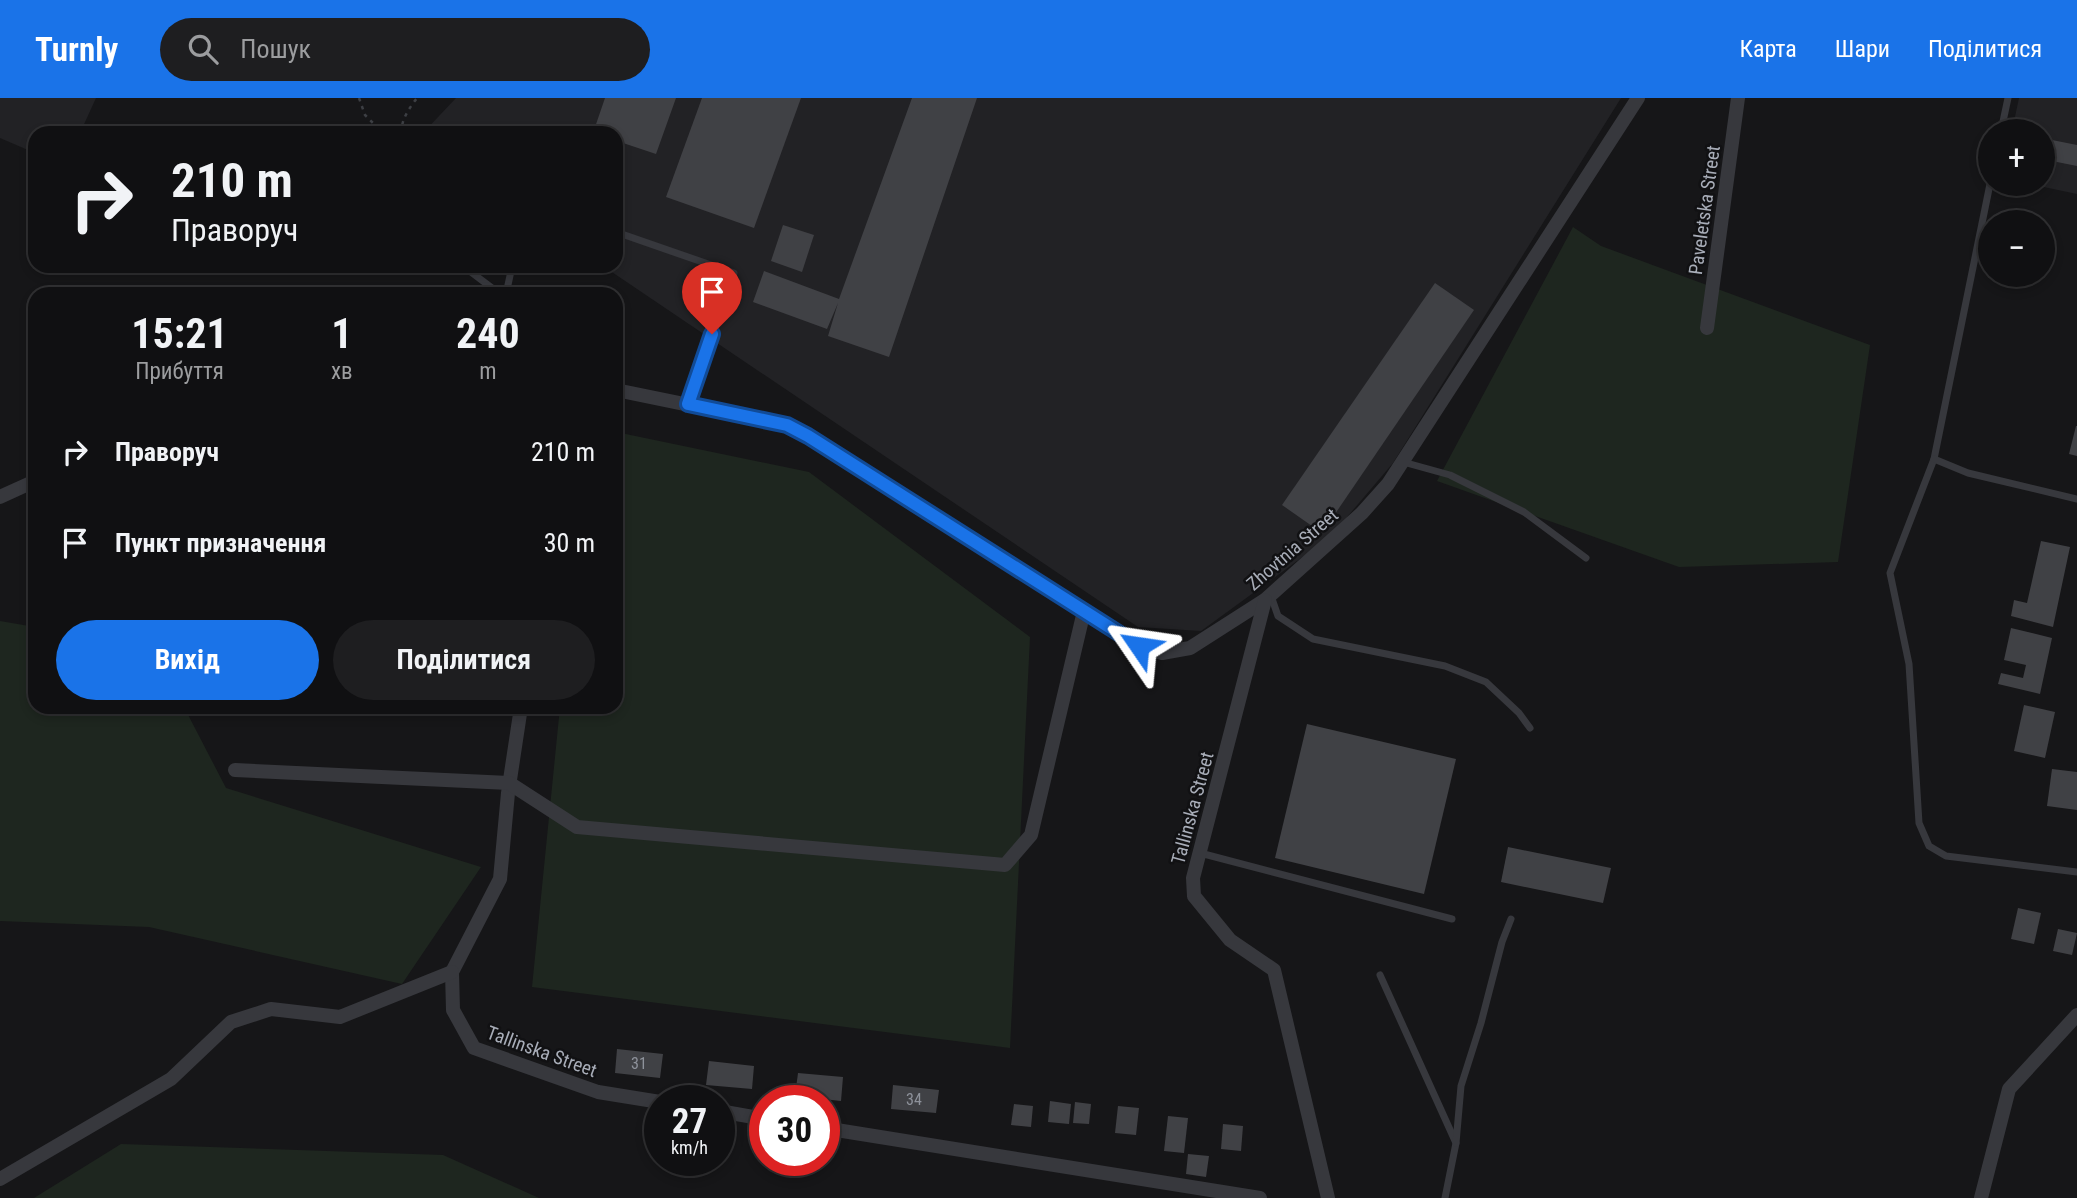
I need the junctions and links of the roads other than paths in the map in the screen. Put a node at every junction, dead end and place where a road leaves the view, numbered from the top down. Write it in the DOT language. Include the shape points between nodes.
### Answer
graph roads {
  1 [pos="1638,98"];
  2 [pos="1738,98"];
  3 [pos="2008,98"];
  4 [pos="2004,119"];
  5 [pos="1988,196"];
  6 [pos="623,234"];
  7 [pos="472,273"];
  8 [pos="491,287"];
  9 [pos="1707,328"];
  10 [pos="623,391"];
  11 [pos="688,404"];
  12 [pos="1934,459"];
  13 [pos="1403,461"];
  14 [pos="28,484"];
  15 [pos="0,497"];
  16 [pos="2077,499"];
  17 [pos="1586,558"];
  18 [pos="1268,598"];
  19 [pos="1084,611"];
  20 [pos="520,714"];
  21 [pos="1530,728"];
  22 [pos="235,771"];
  23 [pos="509,783"];
  24 [pos="1200,853"];
  25 [pos="2077,872"];
  26 [pos="1452,919"];
  27 [pos="1511,919"];
  28 [pos="452,972"];
  29 [pos="1380,975"];
  30 [pos="2077,1015"];
  31 [pos="644,1099"];
  32 [pos="840,1131"];
  33 [pos="1455,1143"];
  34 [pos="0,1179"];
  35 [pos="1261,1198"];
  36 [pos="1328,1198"];
  37 [pos="1445,1198"];
  38 [pos="1981,1198"];
  1 -- 13 [label="street, Zhovtnia Street"];
  2 -- 9 [label="street, Paveletska Street"];
  3 -- 4 [label="lane"];
  5 -- 12 [label="lane"];
  6 -- 11 [label="lane" via="734,273"];
  7 -- 8 [label="lane"];
  10 -- 11 [label="street, Zhovtnia Street"];
  11 -- 19 [label="street, Zhovtnia Street" via="798,430"];
  12 -- 16 [label="lane" via="1968,474"];
  12 -- 25 [label="lane" via="1890,573 1909,663 1919,823 1928,846 1946,856"];
  13 -- 17 [label="lane" via="1450,475 1524,512"];
  13 -- 18 [label="street, Zhovtnia Street" via="1362,513"];
  14 -- 15 [label="street"];
  18 -- 19 [label="street, Zhovtnia Street" via="1190,648 1162,653 1139,646"];
  18 -- 21 [label="lane" via="1279,617 1313,639 1445,666 1486,682"];
  18 -- 24 [label="street, Tallinska Street"];
  19 -- 23 [label="street" via="1031,835 1005,866 577,827"];
  20 -- 23 [label="street, Tallinska Street"];
  22 -- 23 [label="street"];
  23 -- 28 [label="street, Tallinska Street" via="500,879"];
  24 -- 26 [label="lane"];
  24 -- 36 [label="street, Tallinska Street" via="1194,896 1230,940 1274,970"];
  27 -- 33 [label="lane" via="1461,1086"];
  28 -- 31 [label="street, Tallinska Street" via="453,1010 474,1048 598,1092"];
  28 -- 34 [label="street" via="340,1017 271,1009 231,1022 171,1079"];
  29 -- 33 [label="lane"];
  30 -- 38 [label="street" via="2009,1088"];
  32 -- 35 [label="street"];
  33 -- 37 [label="lane"];
}
